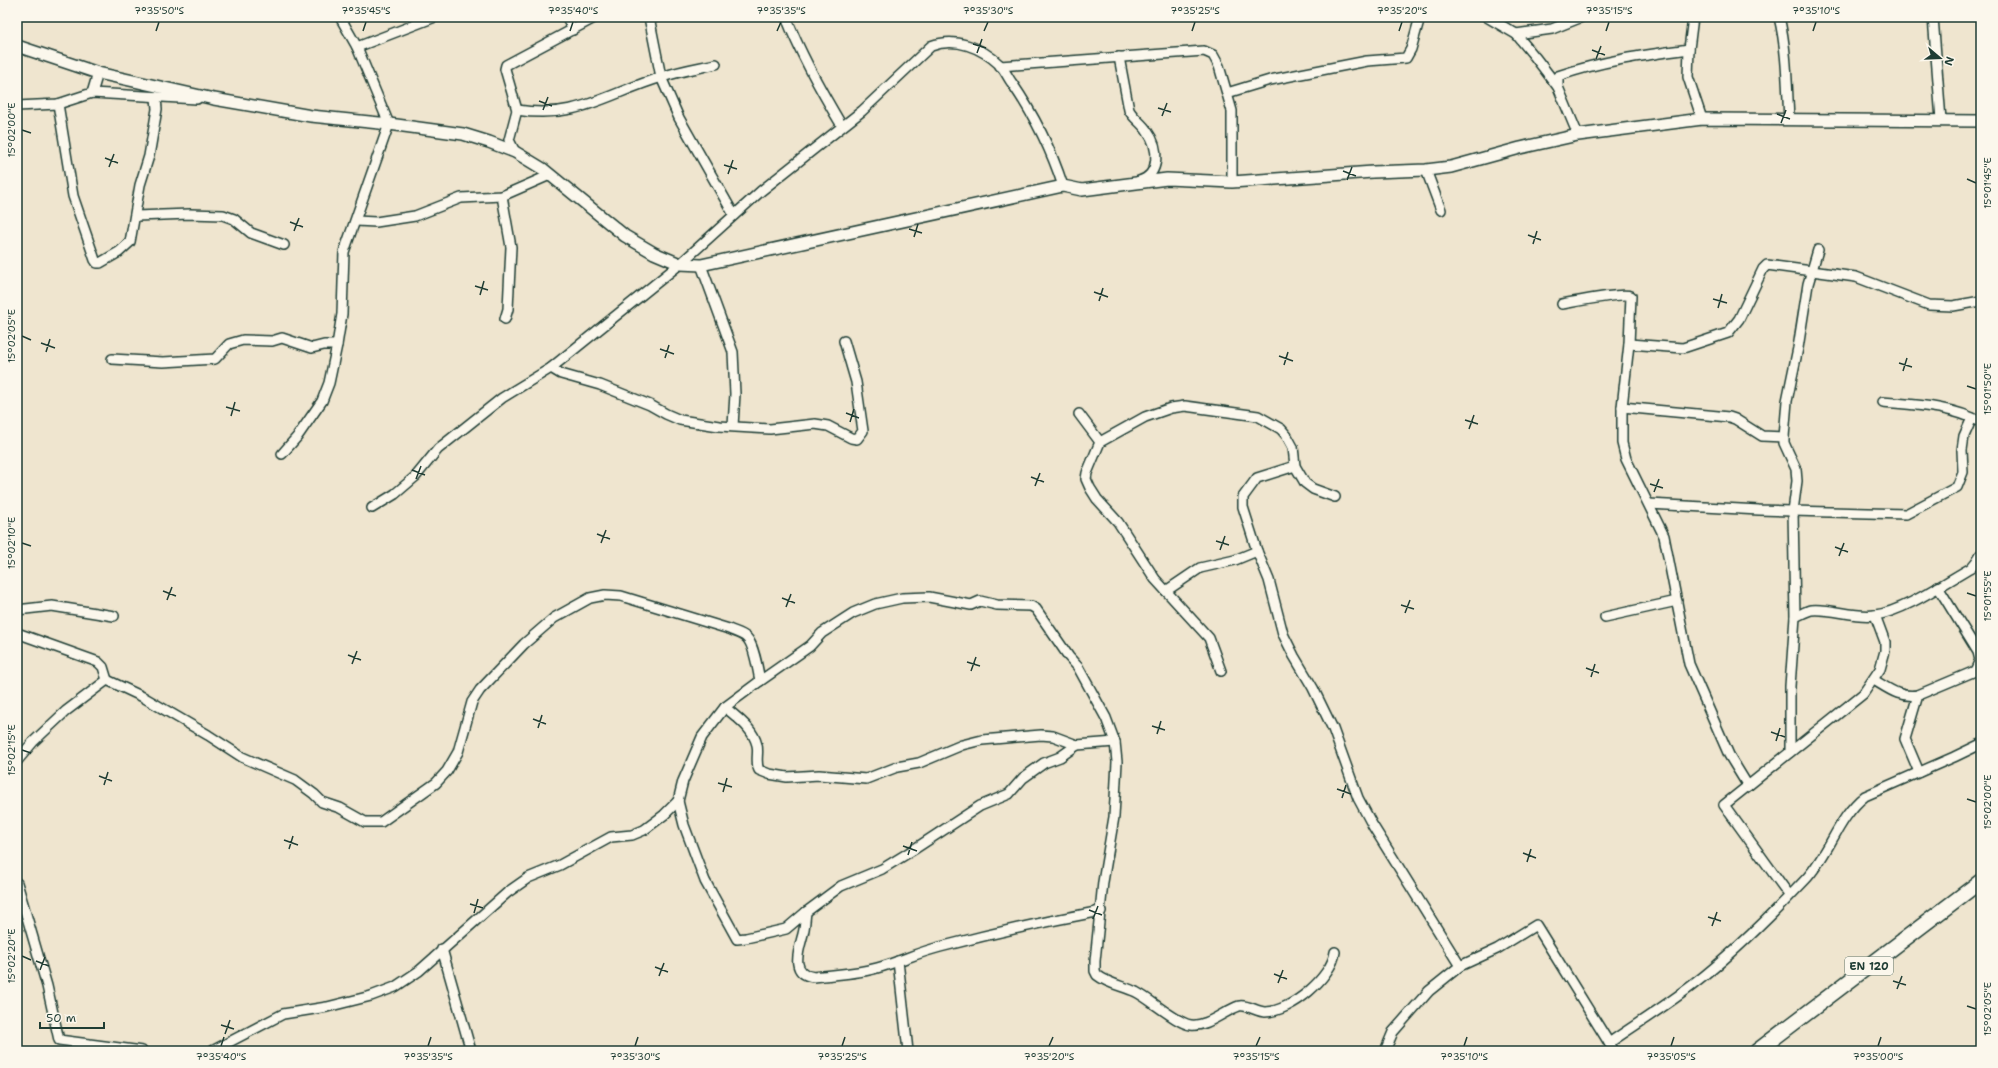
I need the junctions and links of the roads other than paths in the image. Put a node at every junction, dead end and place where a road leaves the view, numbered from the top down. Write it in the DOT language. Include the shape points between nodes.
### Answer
graph roads {
  1 [pos="435,17"];
  2 [pos="567,17"];
  3 [pos="596,17"];
  4 [pos="649,17"];
  5 [pos="786,17"];
  6 [pos="1420,17"];
  7 [pos="1487,17"];
  8 [pos="1582,17"];
  9 [pos="1693,17"];
  10 [pos="1779,17"];
  11 [pos="1933,17"];
  12 [pos="343,18"];
  13 [pos="573,30"];
  14 [pos="1516,34"];
  15 [pos="17,46"];
  16 [pos="357,48"];
  17 [pos="1689,49"];
  18 [pos="1120,57"];
  19 [pos="716,64"];
  20 [pos="1000,66"];
  21 [pos="98,73"];
  22 [pos="661,77"];
  23 [pos="1558,87"];
  24 [pos="92,93"];
  25 [pos="1227,94"];
  26 [pos="156,97"];
  27 [pos="214,100"];
  28 [pos="58,104"];
  29 [pos="17,106"];
  30 [pos="517,110"];
  31 [pos="1702,119"];
  32 [pos="1789,119"];
  33 [pos="1941,120"];
  34 [pos="1981,121"];
  35 [pos="389,124"];
  36 [pos="842,126"];
  37 [pos="1578,135"];
  38 [pos="515,152"];
  39 [pos="1426,170"];
  40 [pos="550,176"];
  41 [pos="1232,182"];
  42 [pos="1129,184"];
  43 [pos="1063,186"];
  44 [pos="502,196"];
  45 [pos="1441,210"];
  46 [pos="734,215"];
  47 [pos="136,216"];
  48 [pos="356,222"];
  49 [pos="284,245"];
  50 [pos="1818,250"];
  51 [pos="680,264"];
  52 [pos="701,265"];
  53 [pos="1812,272"];
  54 [pos="1981,301"];
  55 [pos="1562,304"];
  56 [pos="504,319"];
  57 [pos="844,341"];
  58 [pos="1629,344"];
  59 [pos="337,345"];
  60 [pos="112,359"];
  61 [pos="551,368"];
  62 [pos="1883,402"];
  63 [pos="1622,407"];
  64 [pos="1079,414"];
  65 [pos="1972,418"];
  66 [pos="1981,422"];
  67 [pos="733,426"];
  68 [pos="1784,437"];
  69 [pos="1100,442"];
  70 [pos="282,454"];
  71 [pos="1295,466"];
  72 [pos="1335,497"];
  73 [pos="1649,504"];
  74 [pos="372,508"];
  75 [pos="1793,511"];
  76 [pos="1257,551"];
  77 [pos="1981,554"];
  78 [pos="1938,587"];
  79 [pos="1166,591"];
  80 [pos="1677,601"];
  81 [pos="17,610"];
  82 [pos="1875,615"];
  83 [pos="114,616"];
  84 [pos="1605,617"];
  85 [pos="1795,617"];
  86 [pos="17,633"];
  87 [pos="1221,671"];
  88 [pos="107,680"];
  89 [pos="1874,680"];
  90 [pos="760,681"];
  91 [pos="1918,695"];
  92 [pos="725,707"];
  93 [pos="1116,742"];
  94 [pos="1981,744"];
  95 [pos="1077,745"];
  96 [pos="1790,752"];
  97 [pos="17,761"];
  98 [pos="1919,772"];
  99 [pos="1748,786"];
  100 [pos="678,801"];
  101 [pos="1981,881"];
  102 [pos="17,883"];
  103 [pos="1789,895"];
  104 [pos="1101,911"];
  105 [pos="806,912"];
  106 [pos="442,949"];
  107 [pos="1335,952"];
  108 [pos="898,961"];
  109 [pos="1460,966"];
  110 [pos="1612,1047"];
  111 [pos="142,1051"];
  112 [pos="212,1051"];
  113 [pos="471,1051"];
  114 [pos="908,1051"];
  115 [pos="1385,1051"];
  116 [pos="1757,1051"];
  1 -- 16 [label="street"];
  2 -- 13 [label="street"];
  3 -- 13 [label="street"];
  4 -- 22 [label="street"];
  5 -- 36 [label="street" via="798,47"];
  6 -- 25 [label="street" via="1406,58 1366,61 1270,80"];
  7 -- 14 [label="street"];
  8 -- 14 [label="street" via="1552,29"];
  9 -- 17 [label="street"];
  10 -- 32 [label="street"];
  11 -- 33 [label="street"];
  12 -- 16 [label="street"];
  13 -- 30 [label="street" via="506,65"];
  14 -- 23 [label="street"];
  15 -- 21 [label="street"];
  16 -- 35 [label="street"];
  17 -- 23 [label="street" via="1617,59 1574,70 1558,76"];
  17 -- 31 [label="street" via="1688,77"];
  18 -- 20 [label="street"];
  18 -- 25 [label="street" via="1204,51 1213,55 1219,66"];
  18 -- 42 [label="street" via="1129,110 1150,136 1156,163 1153,172 1145,179"];
  19 -- 22 [label="street"];
  20 -- 36 [label="street" via="974,47 964,44 940,43 931,46 862,111"];
  20 -- 43 [label="street" via="1042,135 1053,156"];
  21 -- 24 [label="street"];
  21 -- 27 [label="street"];
  22 -- 30 [label="street" via="578,109 551,113"];
  22 -- 46 [label="street" via="680,118"];
  23 -- 37 [label="street"];
  24 -- 26 [label="street"];
  24 -- 28 [label="street"];
  25 -- 41 [label="street" via="1232,111"];
  26 -- 27 [label="street"];
  26 -- 47 [label="street" via="158,109 149,156 140,185"];
  27 -- 35 [label="street" via="311,116"];
  28 -- 29 [label="street"];
  28 -- 47 [label="street" via="73,196 97,263 108,259 130,242"];
  30 -- 38 [label="street" via="509,140"];
  31 -- 32 [label="street"];
  31 -- 37 [label="street"];
  32 -- 33 [label="street"];
  33 -- 34 [label="street"];
  35 -- 38 [label="street" via="463,134"];
  35 -- 48 [label="street"];
  36 -- 46 [label="street"];
  37 -- 39 [label="street" via="1451,167"];
  38 -- 40 [label="street"];
  39 -- 41 [label="street"];
  39 -- 45 [label="street"];
  40 -- 44 [label="street"];
  40 -- 51 [label="street" via="625,236"];
  41 -- 42 [label="street" via="1167,179"];
  42 -- 43 [label="street" via="1082,190"];
  43 -- 52 [label="street"];
  44 -- 48 [label="street" via="461,198 415,216 376,222"];
  44 -- 56 [label="street" via="511,247 508,309"];
  46 -- 51 [label="street"];
  47 -- 49 [label="street" via="223,215 234,218 251,233"];
  48 -- 59 [label="street" via="344,252 343,299"];
  50 -- 53 [label="street"];
  51 -- 52 [label="street"];
  51 -- 61 [label="street"];
  52 -- 67 [label="street" via="733,352"];
  53 -- 54 [label="street" via="1856,277 1929,305 1952,306"];
  53 -- 58 [label="street" via="1767,265 1739,319 1728,333 1683,348"];
  53 -- 68 [label="street" via="1787,401"];
  55 -- 58 [label="street" via="1628,294 1631,296"];
  57 -- 67 [label="street" via="859,399 863,431 857,439 828,426 815,424 770,429"];
  58 -- 63 [label="street"];
  59 -- 60 [label="street" via="312,348 282,338 272,341 243,340 229,344 215,359 163,362"];
  59 -- 70 [label="street" via="322,401"];
  61 -- 67 [label="street" via="561,374 600,385 650,405 680,420"];
  61 -- 74 [label="street" via="502,398 438,449 426,465 395,494"];
  62 -- 65 [label="street" via="1931,406"];
  63 -- 68 [label="street" via="1735,418 1757,434"];
  63 -- 73 [label="street" via="1621,434 1626,459"];
  64 -- 69 [label="street"];
  65 -- 66 [label="street"];
  65 -- 75 [label="street" via="1964,436 1963,472 1957,487 1918,509 1906,514"];
  68 -- 75 [label="street" via="1784,443 1796,468"];
  69 -- 71 [label="street" via="1145,417 1171,408 1191,407 1258,416 1266,420 1287,436 1293,447"];
  69 -- 79 [label="street" via="1087,473 1088,484"];
  71 -- 72 [label="street" via="1305,483 1313,489"];
  71 -- 76 [label="street" via="1257,478 1243,496 1243,507"];
  73 -- 75 [label="street"];
  73 -- 80 [label="street" via="1664,536"];
  75 -- 85 [label="street"];
  76 -- 79 [label="street" via="1235,560 1200,568"];
  76 -- 109 [label="street" via="1269,580 1283,634 1333,729 1358,798"];
  77 -- 78 [label="street" via="1971,568"];
  78 -- 82 [label="street" via="1922,597"];
  78 -- 91 [label="street" via="1978,652 1980,660 1975,671"];
  79 -- 87 [label="street" via="1209,638"];
  80 -- 84 [label="street"];
  80 -- 99 [label="street" via="1689,664 1729,755"];
  81 -- 83 [label="street" via="52,606"];
  82 -- 85 [label="street" via="1812,610"];
  82 -- 89 [label="street" via="1885,642 1883,661"];
  85 -- 96 [label="street" via="1790,686"];
  86 -- 88 [label="street" via="98,662 103,667"];
  88 -- 90 [label="street" via="208,735 242,757 295,780 322,802 340,808 365,822 381,822 436,783 447,771 458,752 467,714 480,690 524,644 554,618 590,598 621,596 741,634 748,639"];
  88 -- 97 [label="street" via="66,711"];
  89 -- 91 [label="street" via="1902,696"];
  89 -- 96 [label="street" via="1852,705"];
  90 -- 92 [label="street"];
  90 -- 93 [label="street" via="810,646 822,633 853,613 875,604 902,598 929,597 971,605 980,601 997,605 1031,606 1040,613 1078,667"];
  91 -- 98 [label="street" via="1904,739"];
  92 -- 95 [label="street" via="746,726 754,738 759,770 787,777 819,775 866,779 982,740 1041,735 1053,736"];
  92 -- 100 [label="street" via="702,737 683,781"];
  93 -- 95 [label="street"];
  93 -- 104 [label="street" via="1114,817"];
  94 -- 98 [label="street"];
  95 -- 105 [label="street" via="1023,778 1009,794 980,806 882,869 841,886"];
  96 -- 99 [label="street"];
  98 -- 103 [label="street" via="1865,796 1856,803 1824,855 1806,879"];
  99 -- 103 [label="street" via="1724,805"];
  100 -- 105 [label="street" via="704,881 737,939 786,929"];
  100 -- 106 [label="street" via="644,830 632,835 611,837 560,865 528,878"];
  101 -- 116 [label="main road, EN 120"];
  102 -- 111 [label="street" via="47,986 59,1040"];
  103 -- 110 [label="street" via="1729,954"];
  104 -- 107 [label="street" via="1094,966 1097,975 1136,992 1192,1026 1241,1006 1264,1012 1290,1006 1323,977"];
  104 -- 108 [label="street" via="975,937"];
  105 -- 108 [label="street" via="798,965 801,972 807,976 864,972"];
  106 -- 112 [label="street" via="419,971 395,986 372,996 283,1014"];
  106 -- 113 [label="street"];
  108 -- 114 [label="street"];
  109 -- 110 [label="street" via="1497,949 1536,925"];
  109 -- 115 [label="street" via="1429,991 1393,1032"];
}
